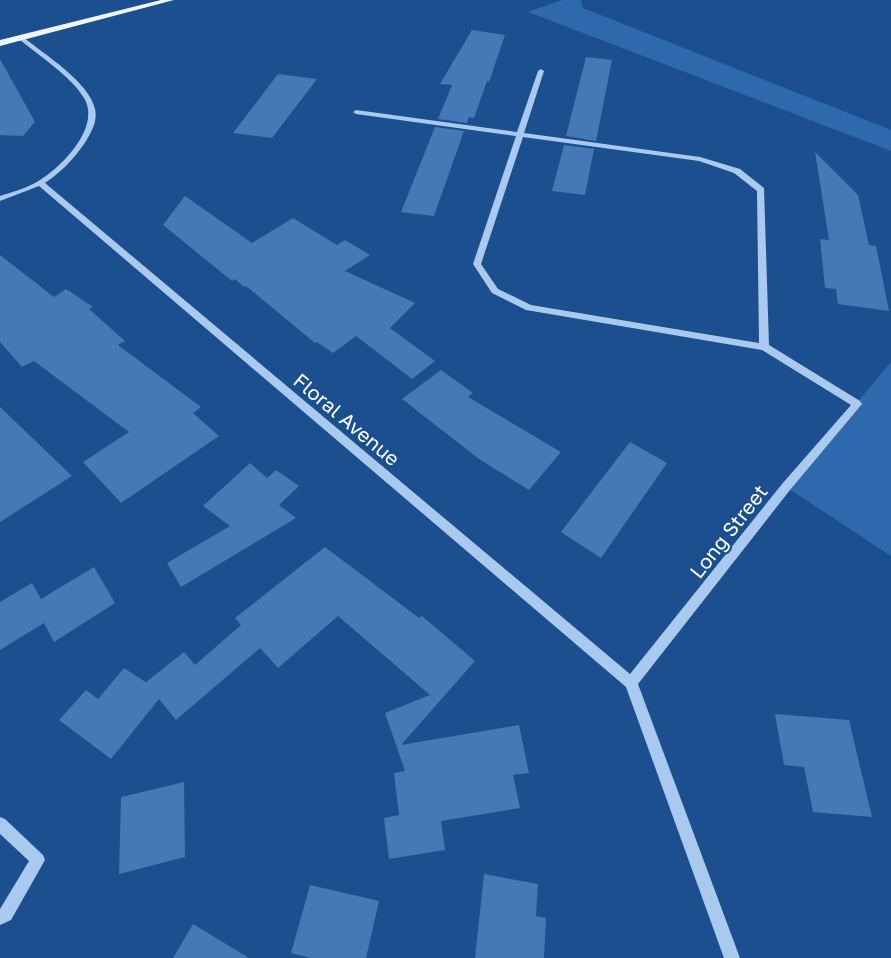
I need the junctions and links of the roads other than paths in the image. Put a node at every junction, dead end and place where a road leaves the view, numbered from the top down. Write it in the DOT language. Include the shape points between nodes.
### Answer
graph roads {
  1 [pos="170,0"];
  2 [pos="21,38"];
  3 [pos="0,43"];
  4 [pos="541,71"];
  5 [pos="356,112"];
  6 [pos="520,134"];
  7 [pos="39,183"];
  8 [pos="0,199"];
  9 [pos="764,347"];
  10 [pos="631,683"];
  11 [pos="0,824"];
  12 [pos="0,917"];
  13 [pos="732,958"];
  1 -- 2 [label="main road"];
  2 -- 3 [label="main road"];
  2 -- 7 [label="street" via="89,100 93,118 84,140 69,159"];
  4 -- 6 [label="street"];
  5 -- 6 [label="street"];
  6 -- 9 [label="street" via="700,159 737,171 761,190"];
  6 -- 9 [label="street" via="477,264 495,291 529,308"];
  7 -- 8 [label="street"];
  7 -- 10 [label="street, Floral Avenue"];
  9 -- 10 [label="street, Long Street" via="857,404"];
  10 -- 13 [label="street"];
  11 -- 12 [label="street" via="38,860 6,915"];
}
